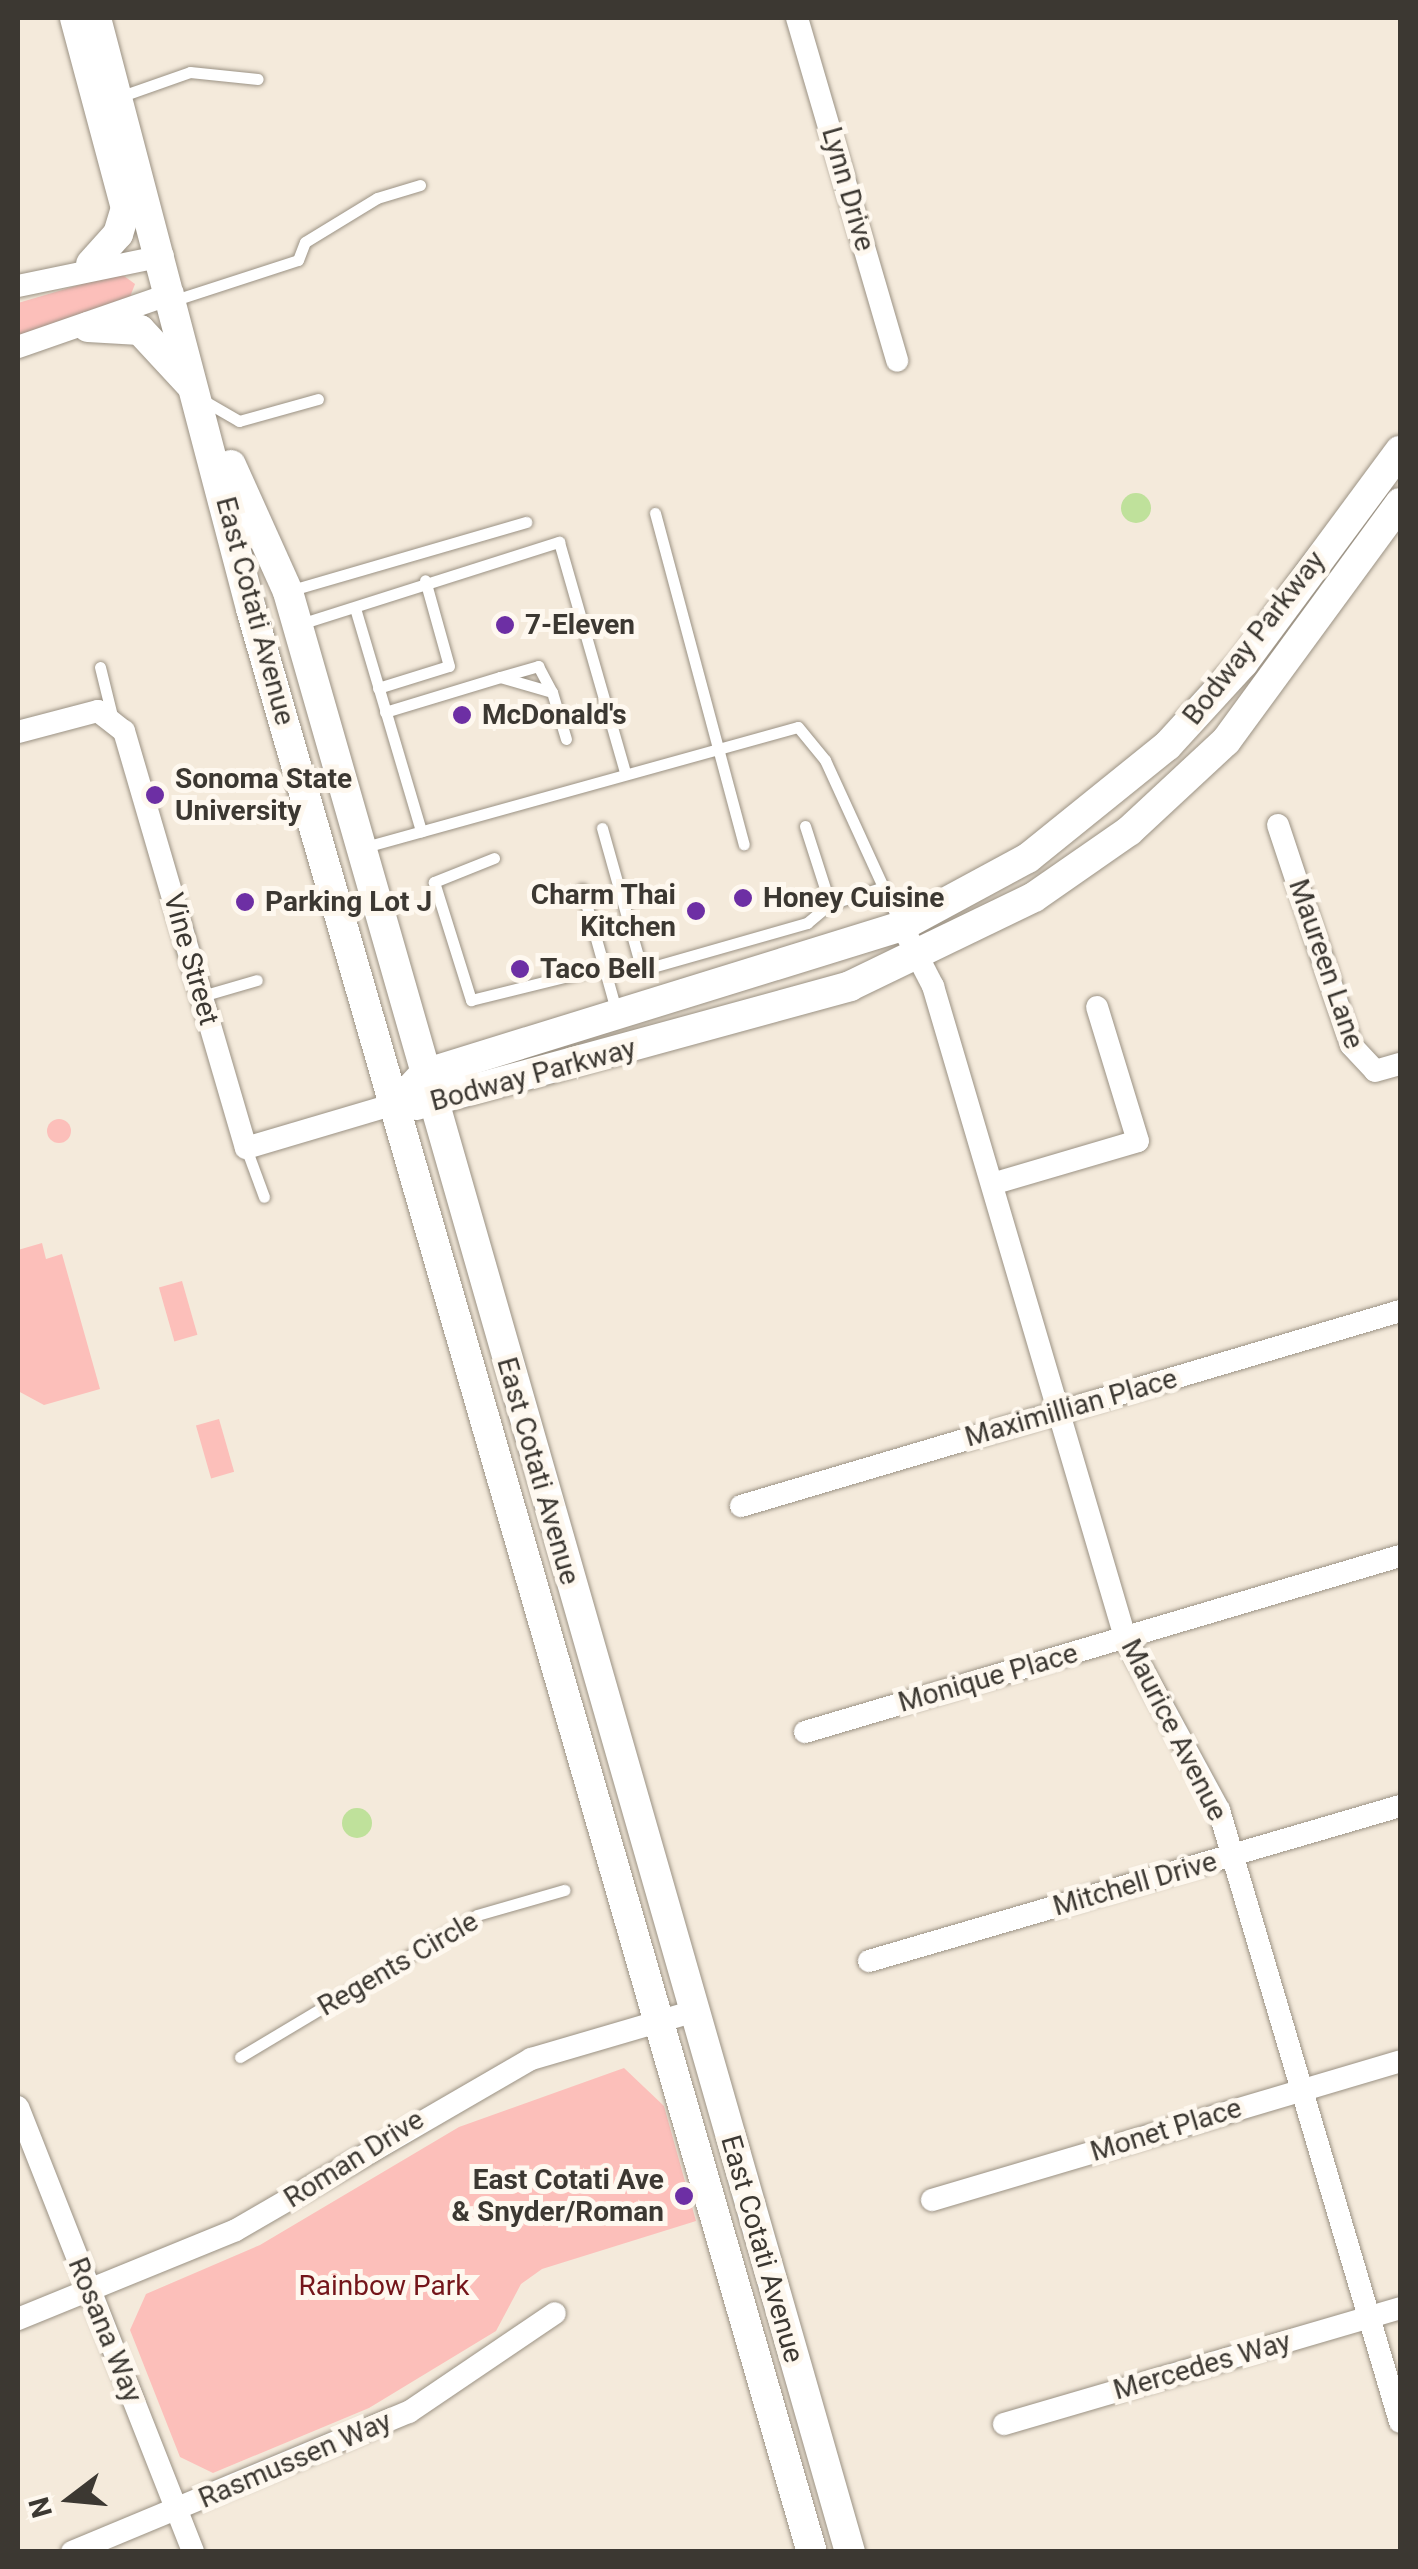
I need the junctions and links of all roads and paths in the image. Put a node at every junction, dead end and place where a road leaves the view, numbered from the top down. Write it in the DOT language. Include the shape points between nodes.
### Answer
graph roads {
  1 [pos="75,18"];
  2 [pos="96,18"];
  3 [pos="797,18"];
  4 [pos="258,79"];
  5 [pos="119,97"];
  6 [pos="420,185"];
  7 [pos="162,256"];
  8 [pos="92,264"];
  9 [pos="18,286"];
  10 [pos="174,297"];
  11 [pos="88,326"];
  12 [pos="18,348"];
  13 [pos="897,361"];
  14 [pos="201,399"];
  15 [pos="318,399"];
  16 [pos="1400,451"];
  17 [pos="1400,502"];
  18 [pos="655,512"];
  19 [pos="526,522"];
  20 [pos="425,580"];
  21 [pos="288,592"];
  22 [pos="355,608"];
  23 [pos="296,626"];
  24 [pos="100,666"];
  25 [pos="500,677"];
  26 [pos="378,688"];
  27 [pos="552,692"];
  28 [pos="386,712"];
  29 [pos="112,716"];
  30 [pos="18,732"];
  31 [pos="566,739"];
  32 [pos="718,745"];
  33 [pos="625,772"];
  34 [pos="1278,825"];
  35 [pos="805,826"];
  36 [pos="602,828"];
  37 [pos="421,831"];
  38 [pos="744,844"];
  39 [pos="361,848"];
  40 [pos="494,858"];
  41 [pos="878,889"];
  42 [pos="582,890"];
  43 [pos="830,904"];
  44 [pos="902,926"];
  45 [pos="921,957"];
  46 [pos="604,967"];
  47 [pos="257,980"];
  48 [pos="202,996"];
  49 [pos="1096,1007"];
  50 [pos="618,1016"];
  51 [pos="1400,1064"];
  52 [pos="424,1074"];
  53 [pos="398,1103"];
  54 [pos="432,1106"];
  55 [pos="246,1148"];
  56 [pos="992,1184"];
  57 [pos="264,1197"];
  58 [pos="1400,1311"];
  59 [pos="1058,1412"];
  60 [pos="741,1506"];
  61 [pos="1400,1556"];
  62 [pos="1125,1637"];
  63 [pos="805,1732"];
  64 [pos="1400,1806"];
  65 [pos="1234,1856"];
  66 [pos="564,1890"];
  67 [pos="870,1961"];
  68 [pos="695,2011"];
  69 [pos="660,2022"];
  70 [pos="240,2057"];
  71 [pos="1400,2061"];
  72 [pos="1302,2090"];
  73 [pos="18,2107"];
  74 [pos="932,2200"];
  75 [pos="90,2293"];
  76 [pos="1400,2308"];
  77 [pos="556,2313"];
  78 [pos="1370,2318"];
  79 [pos="18,2319"];
  80 [pos="1400,2422"];
  81 [pos="1004,2424"];
  82 [pos="176,2510"];
  83 [pos="72,2552"];
  84 [pos="194,2552"];
  85 [pos="812,2552"];
  86 [pos="850,2552"];
  1 -- 8 [label="main road" via="126,208 118,234"];
  2 -- 5 [label="main road, East Cotati Avenue"];
  3 -- 13 [label="street, Lynn Drive"];
  4 -- 5 [label="lane" via="190,72"];
  5 -- 7 [label="main road, East Cotati Avenue"];
  6 -- 10 [label="lane" via="376,198 305,242 298,260"];
  7 -- 8 [label="street"];
  7 -- 10 [label="main road, East Cotati Avenue"];
  8 -- 9 [label="street"];
  10 -- 11 [label="street"];
  10 -- 14 [label="main road, East Cotati Avenue"];
  11 -- 12 [label="street"];
  11 -- 14 [label="main road" via="140,330"];
  14 -- 15 [label="lane" via="239,421"];
  14 -- 21 [label="main road, East Cotati Avenue"];
  14 -- 53 [label="main road, East Cotati Avenue" via="251,608"];
  16 -- 44 [label="main road, Bodway Parkway" via="1242,663 1167,746 1028,858"];
  17 -- 45 [label="main road, Bodway Parkway" via="1226,741 1113,842"];
  18 -- 32 [label="lane"];
  19 -- 21 [label="lane"];
  20 -- 22 [label="lane"];
  20 -- 26 [label="lane" via="448,666"];
  20 -- 33 [label="lane" via="559,542"];
  21 -- 23 [label="main road, East Cotati Avenue"];
  22 -- 23 [label="lane"];
  22 -- 26 [label="lane"];
  23 -- 39 [label="main road, East Cotati Avenue"];
  24 -- 29 [label="lane"];
  25 -- 27 [label="lane"];
  25 -- 27 [label="lane" via="538,666"];
  25 -- 28 [label="lane"];
  26 -- 28 [label="lane"];
  27 -- 31 [label="lane"];
  28 -- 37 [label="lane"];
  29 -- 30 [label="street" via="82,712"];
  29 -- 48 [label="street, Vine Street"];
  32 -- 33 [label="lane"];
  32 -- 38 [label="lane"];
  32 -- 41 [label="lane" via="798,727 825,760"];
  33 -- 37 [label="lane"];
  34 -- 51 [label="street, Maureen Lane" via="1351,1045 1376,1071"];
  35 -- 43 [label="lane"];
  36 -- 43 [label="lane" via="634,964 652,972 807,923"];
  37 -- 39 [label="lane"];
  39 -- 52 [label="main road, East Cotati Avenue"];
  40 -- 46 [label="lane" via="434,882 471,1000"];
  41 -- 43 [label="lane"];
  41 -- 44 [label="lane"];
  42 -- 46 [label="lane"];
  44 -- 45 [label="street, Maurice Avenue"];
  44 -- 50 [label="main road, Bodway Parkway"];
  45 -- 54 [label="main road, Bodway Parkway"];
  45 -- 56 [label="street, Maurice Avenue"];
  46 -- 50 [label="lane"];
  47 -- 48 [label="lane"];
  48 -- 55 [label="street, Vine Street"];
  49 -- 56 [label="street" via="1138,1141"];
  50 -- 52 [label="main road, Bodway Parkway"];
  52 -- 53 [label="main road, Bodway Parkway"];
  52 -- 54 [label="main road, East Cotati Avenue"];
  53 -- 54 [label="main road, Bodway Parkway"];
  53 -- 55 [label="street"];
  53 -- 69 [label="main road, East Cotati Avenue"];
  54 -- 68 [label="main road, East Cotati Avenue"];
  55 -- 57 [label="lane"];
  56 -- 59 [label="street, Maurice Avenue"];
  58 -- 59 [label="street, Maximillian Place"];
  59 -- 60 [label="street, Maximillian Place"];
  59 -- 62 [label="street, Maurice Avenue"];
  61 -- 62 [label="street, Monique Place"];
  62 -- 63 [label="street, Monique Place"];
  62 -- 65 [label="street, Maurice Avenue" via="1186,1740"];
  64 -- 65 [label="street, Mitchell Drive"];
  65 -- 67 [label="street, Mitchell Drive"];
  65 -- 72 [label="street, Maurice Avenue"];
  66 -- 70 [label="lane, Regents Circle" via="477,1915"];
  68 -- 69 [label="street, Roman Drive"];
  68 -- 86 [label="main road, East Cotati Avenue"];
  69 -- 75 [label="street, Roman Drive" via="531,2059 236,2230"];
  69 -- 85 [label="main road, East Cotati Avenue"];
  71 -- 72 [label="street, Monet Place"];
  72 -- 74 [label="street, Monet Place"];
  72 -- 78 [label="street, Maurice Avenue"];
  73 -- 75 [label="street, Rosana Way"];
  75 -- 79 [label="street, Roman Drive"];
  75 -- 82 [label="street, Rosana Way"];
  76 -- 78 [label="street, Mercedes Way"];
  77 -- 82 [label="street, Rasmussen Way" via="409,2412"];
  78 -- 80 [label="street, Maurice Avenue"];
  78 -- 81 [label="street, Mercedes Way"];
  82 -- 83 [label="street, Rasmussen Way"];
  82 -- 84 [label="street, Rosana Way"];
}
